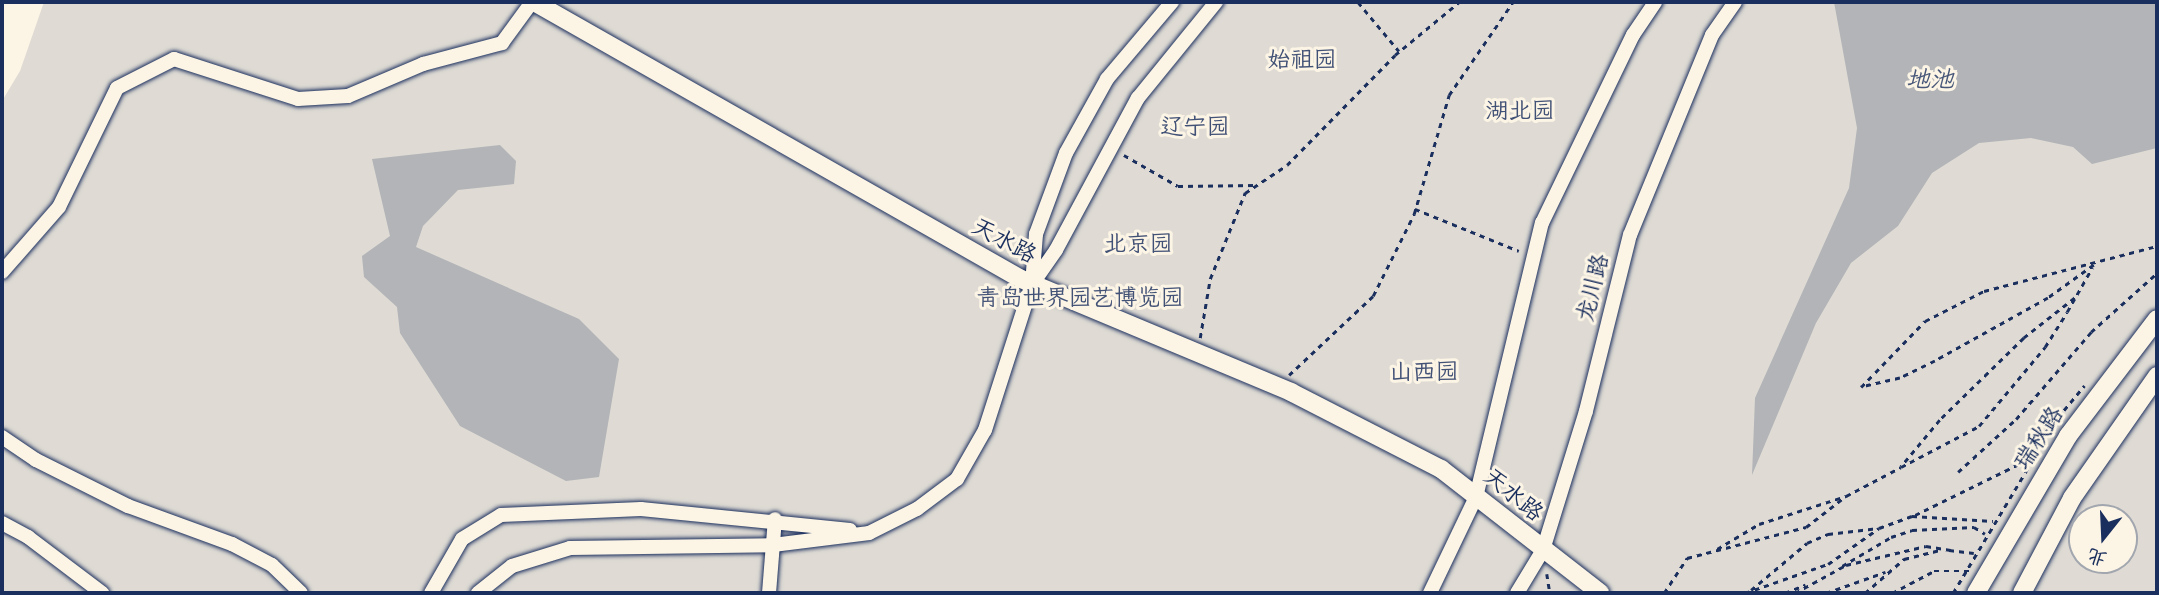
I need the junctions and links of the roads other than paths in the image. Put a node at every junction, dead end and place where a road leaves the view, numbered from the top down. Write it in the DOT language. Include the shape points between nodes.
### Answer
graph roads {
  1 [pos="533,2"];
  2 [pos="1172,2"];
  3 [pos="1216,2"];
  4 [pos="1654,2"];
  5 [pos="1735,2"];
  6 [pos="2,272"];
  7 [pos="1032,284"];
  8 [pos="2157,319"];
  9 [pos="2157,376"];
  10 [pos="2,437"];
  11 [pos="1476,497"];
  12 [pos="775,519"];
  13 [pos="2,523"];
  14 [pos="869,533"];
  15 [pos="773,545"];
  16 [pos="1543,550"];
  17 [pos="102,593"];
  18 [pos="301,593"];
  19 [pos="431,593"];
  20 [pos="478,593"];
  21 [pos="769,593"];
  22 [pos="1430,593"];
  23 [pos="1517,593"];
  24 [pos="1600,593"];
  25 [pos="1976,593"];
  26 [pos="2022,593"];
  1 -- 6 [label="street" via="502,43 423,64 348,96 298,99 174,59 117,88 59,207"];
  1 -- 7 [label="street, 天水路"];
  2 -- 7 [label="street" via="1107,79 1066,153 1036,234"];
  3 -- 7 [label="street" via="1138,97 1056,250"];
  4 -- 11 [label="street" via="1633,35 1542,223"];
  5 -- 16 [label="street, 龙川路" via="1712,35 1630,235 1587,411"];
  7 -- 11 [label="street, 天水路" via="1277,386 1441,469"];
  7 -- 14 [label="street" via="985,430 957,479 917,509"];
  8 -- 25 [label="street, 瑞秋路" via="2068,436"];
  9 -- 26 [label="street" via="2072,498"];
  10 -- 18 [label="street" via="36,460 128,506 262,559"];
  11 -- 16 [label="street, 天水路"];
  11 -- 22 [label="street"];
  12 -- 14 [label="street"];
  12 -- 15 [label="street"];
  12 -- 19 [label="street" via="641,509 501,515 462,539"];
  13 -- 17 [label="street"];
  14 -- 15 [label="street"];
  15 -- 20 [label="street" via="570,548 512,566"];
  15 -- 21 [label="street"];
  16 -- 23 [label="street, 龙川路"];
  16 -- 24 [label="street, 天水路"];
}
